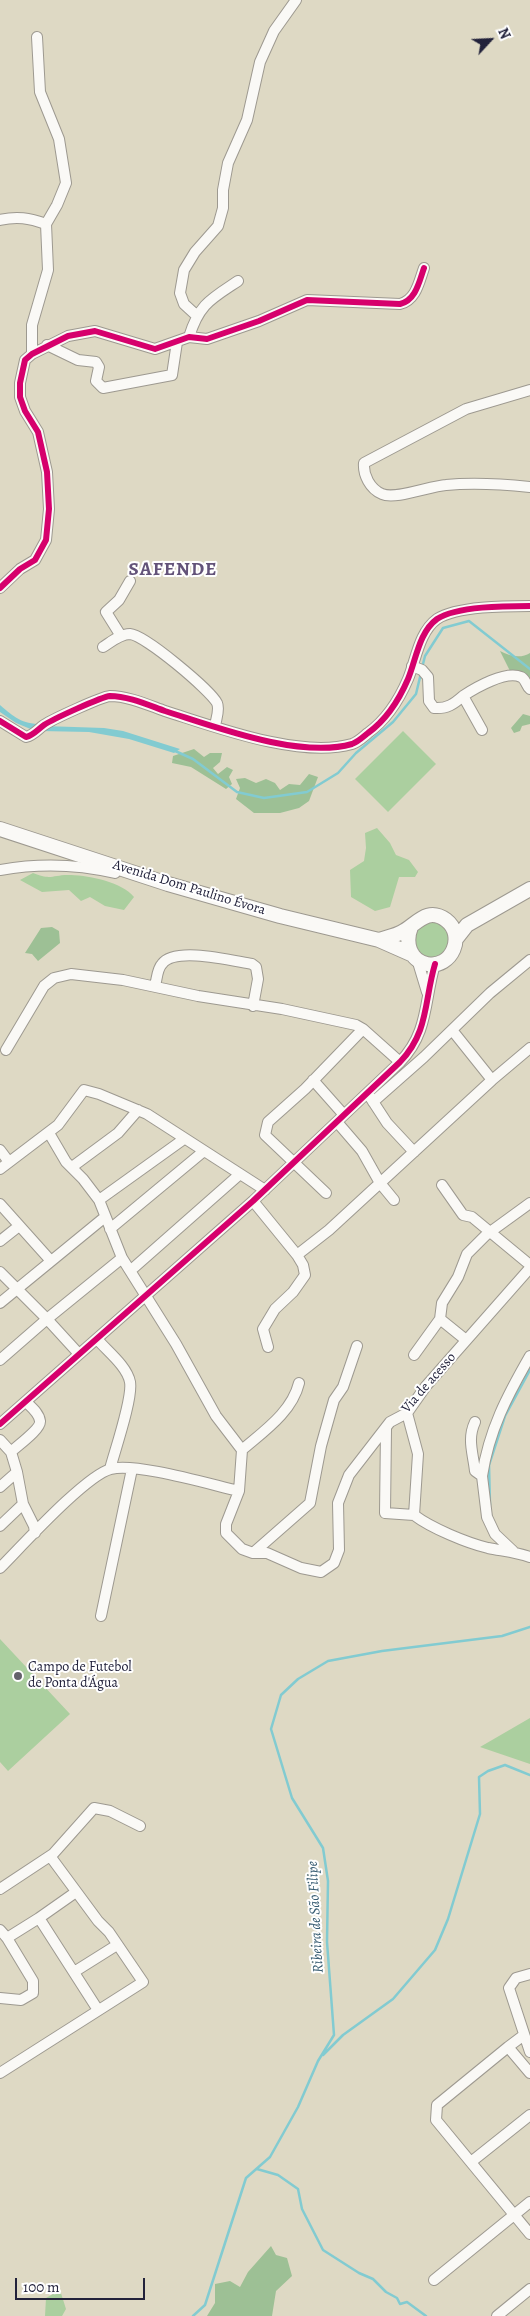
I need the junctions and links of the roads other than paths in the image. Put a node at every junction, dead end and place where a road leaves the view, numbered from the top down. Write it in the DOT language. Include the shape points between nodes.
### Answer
graph roads {
  1 [pos="296,0"];
  2 [pos="37,37"];
  3 [pos="0,220"];
  4 [pos="46,224"];
  5 [pos="424,268"];
  6 [pos="238,281"];
  7 [pos="196,316"];
  8 [pos="189,336"];
  9 [pos="178,342"];
  10 [pos="47,345"];
  11 [pos="32,354"];
  12 [pos="530,390"];
  13 [pos="530,487"];
  14 [pos="130,581"];
  15 [pos="0,588"];
  16 [pos="530,606"];
  17 [pos="121,636"];
  18 [pos="103,647"];
  19 [pos="412,666"];
  20 [pos="530,689"];
  21 [pos="463,696"];
  22 [pos="0,721"];
  23 [pos="215,726"];
  24 [pos="482,730"];
  25 [pos="0,829"];
  26 [pos="0,870"];
  27 [pos="168,884"];
  28 [pos="530,889"];
  29 [pos="451,925"];
  30 [pos="467,925"];
  31 [pos="411,927"];
  32 [pos="456,939"];
  33 [pos="379,940"];
  34 [pos="415,957"];
  35 [pos="530,960"];
  36 [pos="435,964"];
  37 [pos="155,986"];
  38 [pos="428,993"];
  39 [pos="253,1006"];
  40 [pos="363,1029"];
  41 [pos="452,1030"];
  42 [pos="530,1048"];
  43 [pos="6,1050"];
  44 [pos="400,1062"];
  45 [pos="313,1080"];
  46 [pos="492,1080"];
  47 [pos="371,1098"];
  48 [pos="138,1110"];
  49 [pos="340,1118"];
  50 [pos="49,1133"];
  51 [pos="184,1139"];
  52 [pos="0,1150"];
  53 [pos="204,1151"];
  54 [pos="414,1152"];
  55 [pos="9,1162"];
  56 [pos="293,1162"];
  57 [pos="72,1168"];
  58 [pos="0,1169"];
  59 [pos="240,1174"];
  60 [pos="380,1183"];
  61 [pos="442,1184"];
  62 [pos="265,1190"];
  63 [pos="326,1193"];
  64 [pos="99,1200"];
  65 [pos="394,1200"];
  66 [pos="253,1201"];
  67 [pos="530,1203"];
  68 [pos="0,1204"];
  69 [pos="105,1217"];
  70 [pos="19,1226"];
  71 [pos="110,1229"];
  72 [pos="490,1232"];
  73 [pos="0,1241"];
  74 [pos="297,1255"];
  75 [pos="122,1258"];
  76 [pos="51,1261"];
  77 [pos="530,1267"];
  78 [pos="130,1271"];
  79 [pos="0,1272"];
  80 [pos="16,1289"];
  81 [pos="146,1294"];
  82 [pos="0,1303"];
  83 [pos="47,1319"];
  84 [pos="440,1319"];
  85 [pos="97,1339"];
  86 [pos="466,1340"];
  87 [pos="357,1346"];
  88 [pos="268,1347"];
  89 [pos="78,1354"];
  90 [pos="414,1355"];
  91 [pos="530,1356"];
  92 [pos="0,1360"];
  93 [pos="299,1384"];
  94 [pos="26,1402"];
  95 [pos="407,1413"];
  96 [pos="475,1422"];
  97 [pos="0,1424"];
  98 [pos="386,1429"];
  99 [pos="0,1440"];
  100 [pos="242,1450"];
  101 [pos="11,1452"];
  102 [pos="110,1469"];
  103 [pos="132,1469"];
  104 [pos="17,1472"];
  105 [pos="482,1476"];
  106 [pos="0,1487"];
  107 [pos="239,1491"];
  108 [pos="23,1504"];
  109 [pos="414,1515"];
  110 [pos="0,1526"];
  111 [pos="35,1533"];
  112 [pos="253,1553"];
  113 [pos="524,1553"];
  114 [pos="0,1568"];
  115 [pos="102,1616"];
  116 [pos="140,1826"];
  117 [pos="50,1856"];
  118 [pos="0,1889"];
  119 [pos="76,1892"];
  120 [pos="39,1918"];
  121 [pos="0,1930"];
  122 [pos="7,1938"];
  123 [pos="118,1945"];
  124 [pos="74,1972"];
  125 [pos="530,1974"];
  126 [pos="0,1998"];
  127 [pos="98,2010"];
  128 [pos="524,2035"];
  129 [pos="508,2047"];
  130 [pos="530,2052"];
  131 [pos="0,2072"];
  132 [pos="530,2073"];
  133 [pos="530,2115"];
  134 [pos="471,2162"];
  135 [pos="530,2202"];
  136 [pos="514,2215"];
  137 [pos="530,2234"];
  138 [pos="434,2280"];
  139 [pos="530,2289"];
  140 [pos="497,2316"];
  1 -- 7 [label="street" via="274,31 260,62 247,120 228,163 218,226 184,270 180,293 184,304"];
  2 -- 4 [label="street" via="40,92 59,139 66,183"];
  3 -- 4 [label="street" via="28,218"];
  4 -- 11 [label="street" via="48,270 32,325"];
  5 -- 8 [label="street" via="413,296 400,304 307,300 207,339"];
  6 -- 7 [label="street" via="204,304"];
  7 -- 8 [label="street"];
  8 -- 9 [label="street"];
  9 -- 10 [label="street" via="155,349 95,331 68,336"];
  9 -- 10 [label="street" via="172,375 103,388 96,381 99,367 96,362 78,360"];
  10 -- 11 [label="street"];
  11 -- 15 [label="street" via="25,360 20,397 38,432 48,472 46,540 35,560"];
  12 -- 13 [label="street" via="466,409 364,463 364,473 375,490 383,495 445,485 488,483"];
  14 -- 17 [label="street" via="119,600 106,612"];
  16 -- 19 [label="street" via="470,609 439,618 429,627"];
  17 -- 18 [label="street"];
  17 -- 23 [label="street" via="134,634 144,640 170,658 213,697 218,708"];
  19 -- 21 [label="street" via="428,677 429,701 434,708 443,709"];
  19 -- 23 [label="street" via="408,679 378,726 354,743 322,748 286,745"];
  20 -- 21 [label="street" via="519,676 478,686"];
  21 -- 24 [label="street"];
  22 -- 23 [label="street" via="26,737 43,725 109,696"];
  25 -- 27 [label="main road, Avenida Dom Paulino Évora"];
  26 -- 27 [label="street" via="28,865 86,866"];
  27 -- 33 [label="main road, Avenida Dom Paulino Évora"];
  28 -- 30 [label="main road"];
  29 -- 30 [label="main road"];
  29 -- 31 [label="main road" via="430,915"];
  29 -- 32 [label="main road"];
  30 -- 32 [label="main road"];
  31 -- 33 [label="main road"];
  31 -- 34 [label="main road" via="407,942"];
  32 -- 36 [label="main road" via="452,953"];
  33 -- 34 [label="main road, Avenida Dom Paulino Évora"];
  34 -- 36 [label="main road" via="427,964"];
  34 -- 38 [label="street"];
  35 -- 41 [label="street"];
  36 -- 38 [label="street"];
  37 -- 39 [label="street"];
  37 -- 39 [label="street" via="160,966 168,958 192,955 252,964 258,973"];
  37 -- 43 [label="street" via="71,974 54,978 44,986"];
  38 -- 44 [label="street" via="417,1041"];
  39 -- 40 [label="street" via="282,1009"];
  40 -- 44 [label="street"];
  40 -- 45 [label="street"];
  41 -- 46 [label="street"];
  41 -- 47 [label="street"];
  42 -- 46 [label="street"];
  44 -- 47 [label="street"];
  45 -- 49 [label="street"];
  45 -- 56 [label="street" via="265,1128 264,1135"];
  46 -- 54 [label="street"];
  47 -- 49 [label="street"];
  47 -- 54 [label="street" via="387,1123"];
  48 -- 50 [label="street" via="84,1090 71,1110"];
  48 -- 51 [label="street" via="162,1122"];
  48 -- 57 [label="street" via="118,1133"];
  49 -- 56 [label="street"];
  49 -- 60 [label="street"];
  50 -- 55 [label="street"];
  50 -- 57 [label="street"];
  51 -- 53 [label="street"];
  51 -- 64 [label="street"];
  52 -- 55 [label="street"];
  53 -- 59 [label="street"];
  53 -- 71 [label="street"];
  54 -- 60 [label="street"];
  55 -- 58 [label="street"];
  56 -- 62 [label="street"];
  56 -- 63 [label="street"];
  57 -- 64 [label="street"];
  59 -- 62 [label="street"];
  59 -- 78 [label="street"];
  60 -- 65 [label="street"];
  60 -- 74 [label="street" via="314,1244"];
  61 -- 72 [label="street" via="464,1215 472,1217"];
  62 -- 66 [label="street"];
  64 -- 69 [label="street"];
  66 -- 74 [label="street"];
  66 -- 81 [label="street"];
  67 -- 72 [label="street"];
  68 -- 70 [label="street"];
  69 -- 71 [label="street"];
  69 -- 76 [label="street"];
  70 -- 73 [label="street"];
  70 -- 76 [label="street"];
  71 -- 75 [label="street"];
  72 -- 77 [label="street"];
  72 -- 84 [label="street" via="467,1254 442,1303"];
  74 -- 88 [label="street" via="305,1275 293,1292 275,1308 262,1329"];
  75 -- 78 [label="street"];
  75 -- 83 [label="street"];
  76 -- 80 [label="street"];
  77 -- 86 [label="street, Via de acesso"];
  78 -- 81 [label="street"];
  79 -- 80 [label="street"];
  80 -- 82 [label="street"];
  80 -- 83 [label="street"];
  81 -- 85 [label="street"];
  81 -- 100 [label="street" via="216,1416"];
  83 -- 89 [label="street"];
  83 -- 92 [label="street"];
  84 -- 86 [label="street"];
  84 -- 90 [label="street"];
  85 -- 89 [label="street"];
  85 -- 102 [label="street" via="130,1382"];
  86 -- 95 [label="street, Via de acesso"];
  87 -- 112 [label="street" via="343,1387 334,1400 310,1503"];
  89 -- 94 [label="street"];
  91 -- 105 [label="street" via="503,1402 486,1450"];
  93 -- 100 [label="street" via="296,1396 284,1412"];
  94 -- 97 [label="street"];
  94 -- 101 [label="street" via="40,1422 38,1428"];
  95 -- 98 [label="street, Via de acesso" via="390,1422"];
  95 -- 109 [label="street" via="418,1454"];
  96 -- 105 [label="street" via="470,1432 470,1443 475,1471"];
  98 -- 109 [label="street" via="385,1513"];
  98 -- 112 [label="street, Via de acesso" via="349,1475 338,1503 339,1550 334,1563 321,1572 301,1568 267,1552"];
  99 -- 101 [label="street"];
  100 -- 107 [label="street, Via de acesso"];
  101 -- 104 [label="street"];
  102 -- 103 [label="street"];
  102 -- 111 [label="street" via="90,1481"];
  103 -- 107 [label="street"];
  103 -- 115 [label="street"];
  104 -- 106 [label="street"];
  104 -- 108 [label="street"];
  105 -- 113 [label="street" via="488,1517 495,1534"];
  107 -- 112 [label="street, Via de acesso" via="226,1524 226,1533 242,1549"];
  108 -- 110 [label="street"];
  108 -- 111 [label="street"];
  109 -- 113 [label="street" via="486,1548"];
  111 -- 114 [label="street"];
  116 -- 117 [label="street" via="110,1811 94,1808"];
  117 -- 118 [label="street"];
  117 -- 119 [label="street"];
  119 -- 120 [label="street"];
  119 -- 123 [label="street"];
  120 -- 122 [label="street"];
  120 -- 124 [label="street"];
  121 -- 122 [label="street"];
  122 -- 126 [label="street" via="33,1981 33,1994 21,2000"];
  123 -- 124 [label="street"];
  123 -- 127 [label="street" via="143,1982"];
  124 -- 127 [label="street"];
  125 -- 128 [label="street" via="516,1978 509,1988"];
  127 -- 131 [label="street"];
  128 -- 129 [label="street"];
  128 -- 130 [label="street"];
  129 -- 132 [label="street"];
  129 -- 134 [label="street" via="437,2105 436,2120"];
  133 -- 134 [label="street"];
  134 -- 136 [label="street"];
  135 -- 136 [label="street"];
  136 -- 137 [label="street"];
  136 -- 138 [label="street"];
  139 -- 140 [label="street"];
}
